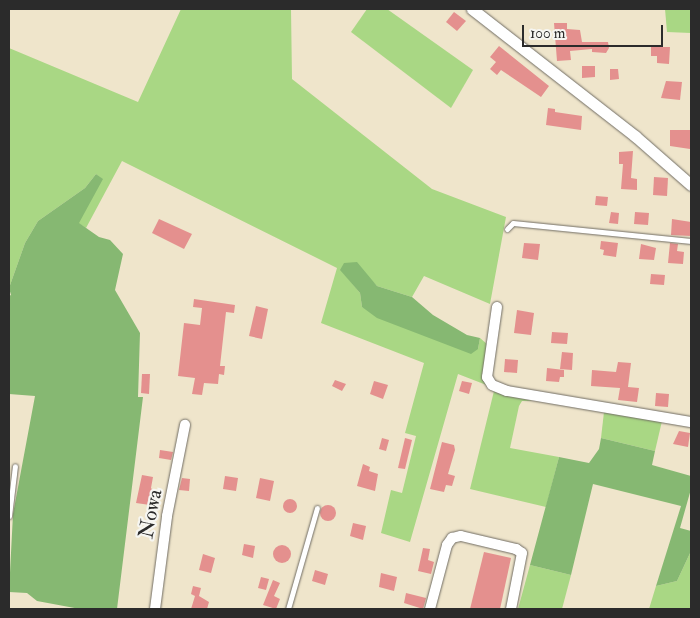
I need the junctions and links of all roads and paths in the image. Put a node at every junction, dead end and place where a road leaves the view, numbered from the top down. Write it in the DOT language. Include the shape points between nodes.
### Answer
graph roads {
  1 [pos="472,9"];
  2 [pos="691,185"];
  3 [pos="507,229"];
  4 [pos="691,241"];
  5 [pos="497,307"];
  6 [pos="691,422"];
  7 [pos="185,425"];
  8 [pos="15,466"];
  9 [pos="317,508"];
  10 [pos="9,516"];
  11 [pos="155,609"];
  12 [pos="288,609"];
  13 [pos="430,609"];
  14 [pos="511,609"];
  1 -- 2 [label="street" via="635,136"];
  3 -- 4 [label="lane" via="513,223"];
  5 -- 6 [label="street" via="487,377 492,386 507,392"];
  7 -- 11 [label="street, Nowa" via="167,516"];
  8 -- 10 [label="lane"];
  9 -- 12 [label="lane"];
  13 -- 14 [label="street" via="446,545 452,538 461,536 522,553"];
}
